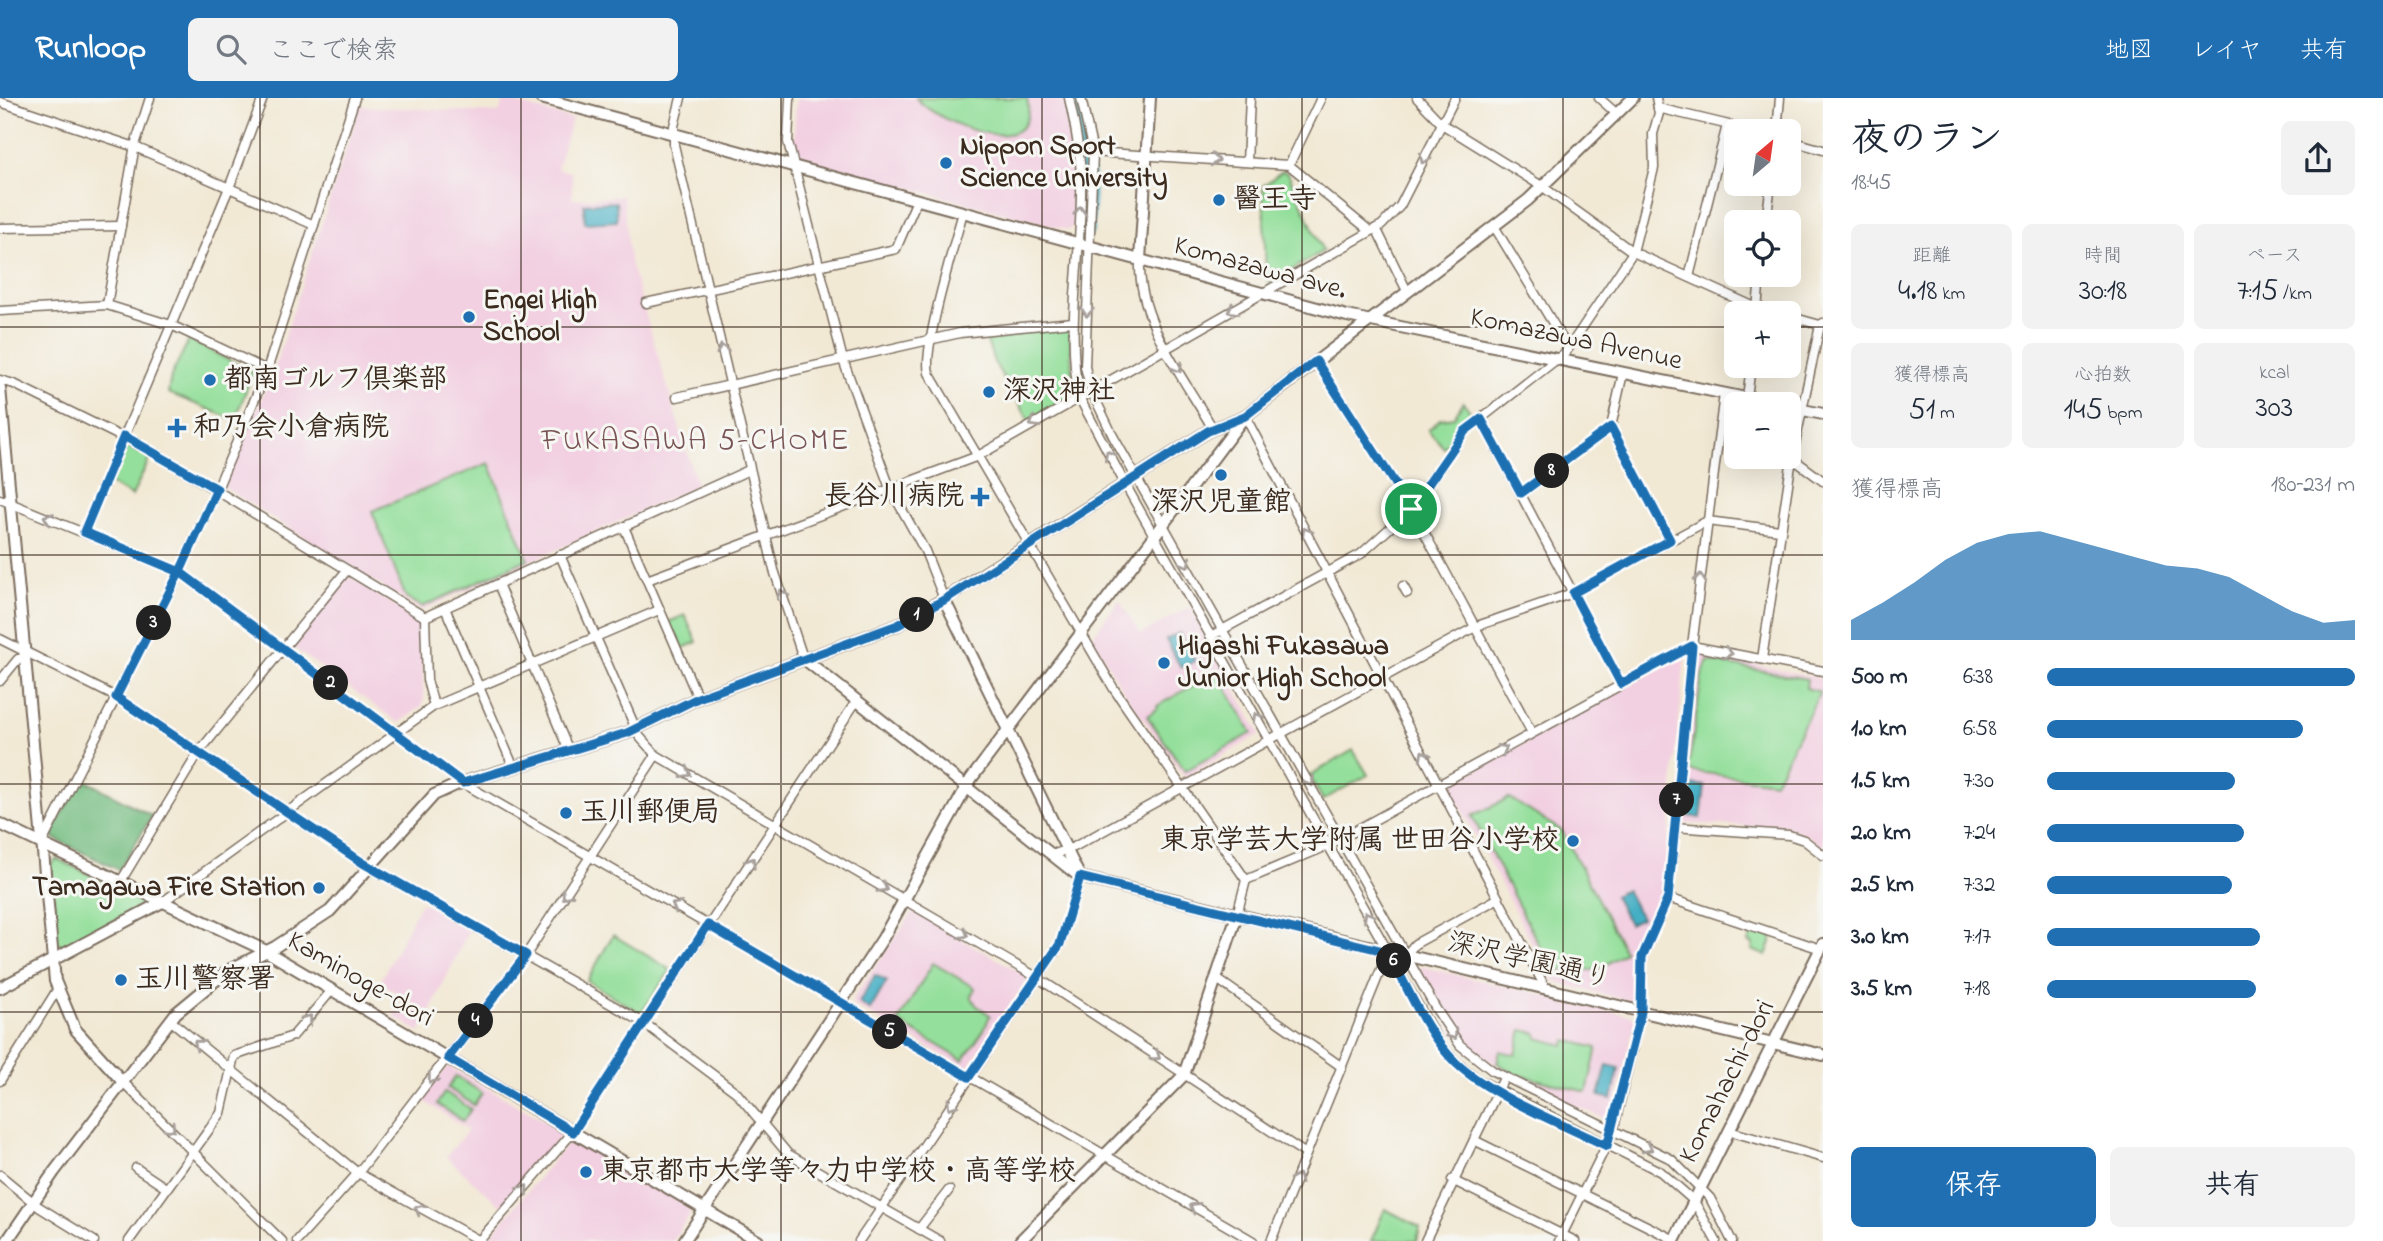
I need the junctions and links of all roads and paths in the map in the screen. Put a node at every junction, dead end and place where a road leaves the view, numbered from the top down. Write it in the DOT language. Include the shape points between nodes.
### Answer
graph roads {
  1 [pos="150,98"];
  2 [pos="263,98"];
  3 [pos="355,98"];
  4 [pos="541,98"];
  5 [pos="681,98"];
  6 [pos="790,98"];
  7 [pos="1069,98"];
  8 [pos="1081,98"];
  9 [pos="1150,98"];
  10 [pos="1250,98"];
  11 [pos="1321,98"];
  12 [pos="1417,98"];
  13 [pos="1455,98"];
  14 [pos="1599,98"];
  15 [pos="1633,98"];
  16 [pos="1656,98"];
  17 [pos="1780,98"];
  18 [pos="0,102"];
  19 [pos="571,102"];
  20 [pos="1658,108"];
  21 [pos="1617,114"];
  22 [pos="1778,119"];
  23 [pos="1442,124"];
  24 [pos="1724,124"];
  25 [pos="674,135"];
  26 [pos="1724,137"];
  27 [pos="1801,144"];
  28 [pos="135,147"];
  29 [pos="1823,150"];
  30 [pos="1093,152"];
  31 [pos="1147,156"];
  32 [pos="1247,162"];
  33 [pos="1289,165"];
  34 [pos="795,166"];
  35 [pos="1543,187"];
  36 [pos="229,188"];
  37 [pos="917,200"];
  38 [pos="963,212"];
  39 [pos="314,225"];
  40 [pos="121,226"];
  41 [pos="1494,226"];
  42 [pos="0,228"];
  43 [pos="1373,230"];
  44 [pos="1078,243"];
  45 [pos="1092,247"];
  46 [pos="1633,252"];
  47 [pos="1140,260"];
  48 [pos="821,267"];
  49 [pos="1689,277"];
  50 [pos="708,289"];
  51 [pos="1407,291"];
  52 [pos="1261,293"];
  53 [pos="1737,301"];
  54 [pos="646,303"];
  55 [pos="107,305"];
  56 [pos="0,311"];
  57 [pos="1801,319"];
  58 [pos="1368,320"];
  59 [pos="1073,322"];
  60 [pos="1821,324"];
  61 [pos="171,325"];
  62 [pos="931,340"];
  63 [pos="1166,347"];
  64 [pos="1568,348"];
  65 [pos="843,360"];
  66 [pos="1558,360"];
  67 [pos="1316,361"];
  68 [pos="267,370"];
  69 [pos="1623,373"];
  70 [pos="0,380"];
  71 [pos="730,385"];
  72 [pos="0,388"];
  73 [pos="1091,390"];
  74 [pos="1724,394"];
  75 [pos="677,397"];
  76 [pos="1079,397"];
  77 [pos="1803,410"];
  78 [pos="1823,414"];
  79 [pos="1245,416"];
  80 [pos="1801,418"];
  81 [pos="1481,419"];
  82 [pos="1611,427"];
  83 [pos="1213,429"];
  84 [pos="124,436"];
  85 [pos="978,456"];
  86 [pos="1801,465"];
  87 [pos="1789,469"];
  88 [pos="749,470"];
  89 [pos="1137,477"];
  90 [pos="1823,481"];
  91 [pos="1125,484"];
  92 [pos="890,488"];
  93 [pos="217,489"];
  94 [pos="1521,493"];
  95 [pos="0,499"];
  96 [pos="12,503"];
  97 [pos="1411,509"];
  98 [pos="1707,521"];
  99 [pos="1164,525"];
  100 [pos="624,527"];
  101 [pos="1780,530"];
  102 [pos="84,532"];
  103 [pos="765,535"];
  104 [pos="1156,536"];
  105 [pos="1670,540"];
  106 [pos="1030,543"];
  107 [pos="560,555"];
  108 [pos="346,570"];
  109 [pos="180,572"];
  110 [pos="1329,572"];
  111 [pos="647,580"];
  112 [pos="498,584"];
  113 [pos="1573,593"];
  114 [pos="944,600"];
  115 [pos="445,608"];
  116 [pos="659,610"];
  117 [pos="425,617"];
  118 [pos="1477,626"];
  119 [pos="1223,629"];
  120 [pos="1082,633"];
  121 [pos="1211,636"];
  122 [pos="596,638"];
  123 [pos="0,639"];
  124 [pos="1692,646"];
  125 [pos="283,648"];
  126 [pos="25,655"];
  127 [pos="803,658"];
  128 [pos="1762,659"];
  129 [pos="532,664"];
  130 [pos="1823,671"];
  131 [pos="1381,678"];
  132 [pos="0,681"];
  133 [pos="1621,684"];
  134 [pos="479,687"];
  135 [pos="116,697"];
  136 [pos="698,698"];
  137 [pos="857,700"];
  138 [pos="434,706"];
  139 [pos="636,730"];
  140 [pos="1008,731"];
  141 [pos="398,733"];
  142 [pos="1282,733"];
  143 [pos="1532,733"];
  144 [pos="1269,740"];
  145 [pos="569,751"];
  146 [pos="199,752"];
  147 [pos="656,755"];
  148 [pos="514,768"];
  149 [pos="463,783"];
  150 [pos="1439,784"];
  151 [pos="967,787"];
  152 [pos="1183,788"];
  153 [pos="288,812"];
  154 [pos="0,824"];
  155 [pos="775,824"];
  156 [pos="1674,827"];
  157 [pos="1341,837"];
  158 [pos="41,844"];
  159 [pos="1327,846"];
  160 [pos="1068,850"];
  161 [pos="1052,855"];
  162 [pos="1823,855"];
  163 [pos="590,857"];
  164 [pos="369,866"];
  165 [pos="1080,877"];
  166 [pos="1246,880"];
  167 [pos="121,881"];
  168 [pos="1668,898"];
  169 [pos="1497,899"];
  170 [pos="905,900"];
  171 [pos="164,901"];
  172 [pos="1237,915"];
  173 [pos="708,925"];
  174 [pos="1822,946"];
  175 [pos="264,950"];
  176 [pos="1388,952"];
  177 [pos="526,955"];
  178 [pos="1405,956"];
  179 [pos="51,961"];
  180 [pos="1038,978"];
  181 [pos="1217,979"];
  182 [pos="0,988"];
  183 [pos="1546,989"];
  184 [pos="57,990"];
  185 [pos="332,990"];
  186 [pos="841,1002"];
  187 [pos="1641,1012"];
  188 [pos="170,1020"];
  189 [pos="644,1023"];
  190 [pos="1774,1043"];
  191 [pos="1823,1055"];
  192 [pos="448,1058"];
  193 [pos="1342,1067"];
  194 [pos="230,1070"];
  195 [pos="1184,1075"];
  196 [pos="969,1077"];
  197 [pos="1504,1078"];
  198 [pos="122,1081"];
  199 [pos="0,1082"];
  200 [pos="1498,1091"];
  201 [pos="761,1124"];
  202 [pos="1729,1131"];
  203 [pos="573,1132"];
  204 [pos="1614,1132"];
  205 [pos="1474,1140"];
  206 [pos="1607,1146"];
  207 [pos="192,1150"];
  208 [pos="1306,1154"];
  209 [pos="1106,1156"];
  210 [pos="1823,1158"];
  211 [pos="136,1168"];
  212 [pos="358,1173"];
  213 [pos="0,1175"];
  214 [pos="1453,1181"];
  215 [pos="1701,1187"];
  216 [pos="166,1188"];
  217 [pos="948,1190"];
  218 [pos="1583,1195"];
  219 [pos="1694,1201"];
  220 [pos="33,1203"];
  221 [pos="881,1206"];
  222 [pos="704,1210"];
  223 [pos="919,1229"];
  224 [pos="1560,1238"];
  225 [pos="1674,1240"];
  226 [pos="7,1241"];
  227 [pos="94,1241"];
  228 [pos="129,1241"];
  229 [pos="282,1241"];
  230 [pos="297,1241"];
  231 [pos="479,1241"];
  232 [pos="684,1241"];
  233 [pos="758,1241"];
  234 [pos="859,1241"];
  235 [pos="940,1241"];
  236 [pos="1020,1241"];
  237 [pos="1253,1241"];
  238 [pos="1271,1241"];
  239 [pos="1425,1241"];
  240 [pos="1575,1241"];
  241 [pos="1716,1241"];
  242 [pos="1732,1241"];
  1 -- 28 [label="street"];
  2 -- 36 [label="street"];
  3 -- 39 [label="street"];
  4 -- 19 [label="street"];
  5 -- 25 [label="street"];
  6 -- 34 [label="street" via="788,142"];
  44 -- 7 [label="street, one-way" via="1081,179"];
  8 -- 30 [label="street"];
  9 -- 31 [label="street"];
  10 -- 32 [label="street"];
  11 -- 33 [label="street"];
  12 -- 23 [label="street"];
  13 -- 23 [label="street"];
  14 -- 21 [label="street"];
  15 -- 21 [label="street"];
  16 -- 20 [label="street"];
  17 -- 22 [label="street"];
  18 -- 28 [label="street"];
  19 -- 25 [label="street"];
  20 -- 24 [label="street"];
  20 -- 46 [label="street" via="1654,168"];
  21 -- 35 [label="street"];
  23 -- 35 [label="street"];
  23 -- 43 [label="street, one-way" via="1400,206"];
  25 -- 34 [label="street"];
  25 -- 50 [label="street"];
  26 -- 49 [label="street"];
  27 -- 29 [label="street"];
  28 -- 36 [label="street"];
  28 -- 40 [label="street"];
  30 -- 31 [label="street"];
  30 -- 45 [label="street"];
  31 -- 32 [label="street, one-way"];
  31 -- 47 [label="street"];
  32 -- 33 [label="street"];
  33 -- 43 [label="street"];
  34 -- 37 [label="street"];
  34 -- 48 [label="street"];
  35 -- 41 [label="street"];
  35 -- 46 [label="street"];
  36 -- 39 [label="street"];
  36 -- 61 [label="street"];
  37 -- 38 [label="street"];
  37 -- 48 [label="street" via="896,248"];
  38 -- 44 [label="street"];
  38 -- 62 [label="street"];
  39 -- 68 [label="street"];
  40 -- 42 [label="street"];
  40 -- 55 [label="street"];
  41 -- 51 [label="street"];
  41 -- 64 [label="street"];
  43 -- 51 [label="street"];
  43 -- 52 [label="street"];
  44 -- 45 [label="street"];
  44 -- 59 [label="street"];
  45 -- 47 [label="street"];
  45 -- 73 [label="street, one-way" via="1085,367"];
  46 -- 49 [label="street"];
  46 -- 64 [label="street"];
  47 -- 52 [label="street, Komazawa ave."];
  47 -- 63 [label="street" via="1144,306"];
  48 -- 50 [label="street"];
  48 -- 65 [label="street"];
  49 -- 53 [label="street"];
  50 -- 54 [label="street"];
  71 -- 50 [label="street, one-way"];
  51 -- 58 [label="street"];
  52 -- 58 [label="street, Komazawa ave."];
  52 -- 63 [label="street, one-way"];
  55 -- 56 [label="street"];
  55 -- 61 [label="street"];
  57 -- 60 [label="street"];
  58 -- 66 [label="street, Komazawa Avenue"];
  58 -- 67 [label="street"];
  59 -- 62 [label="street"];
  59 -- 76 [label="street" via="1073,366"];
  60 -- 77 [label="street"];
  61 -- 68 [label="street"];
  61 -- 84 [label="street"];
  62 -- 65 [label="street"];
  62 -- 85 [label="street" via="929,373"];
  63 -- 73 [label="street"];
  63 -- 83 [label="street, one-way"];
  64 -- 66 [label="street"];
  65 -- 71 [label="street"];
  65 -- 92 [label="street"];
  66 -- 69 [label="street, Komazawa Avenue"];
  66 -- 81 [label="street"];
  67 -- 79 [label="street"];
  67 -- 97 [label="street"];
  68 -- 93 [label="street"];
  69 -- 74 [label="street, Komazawa Avenue"];
  69 -- 82 [label="street"];
  70 -- 84 [label="street"];
  71 -- 75 [label="street"];
  71 -- 88 [label="street"];
  72 -- 96 [label="street"];
  73 -- 76 [label="street"];
  73 -- 89 [label="street"];
  74 -- 98 [label="street"];
  76 -- 85 [label="street, one-way"];
  91 -- 76 [label="street, one-way"];
  77 -- 78 [label="street"];
  77 -- 80 [label="street"];
  79 -- 83 [label="street"];
  79 -- 99 [label="street"];
  110 -- 79 [label="street, one-way"];
  81 -- 94 [label="street"];
  81 -- 97 [label="street" via="1465,431"];
  82 -- 94 [label="street"];
  82 -- 105 [label="street"];
  83 -- 89 [label="street"];
  84 -- 93 [label="street"];
  84 -- 102 [label="street"];
  85 -- 92 [label="street"];
  85 -- 106 [label="street"];
  86 -- 90 [label="street"];
  87 -- 101 [label="street"];
  88 -- 100 [label="street"];
  88 -- 103 [label="street"];
  89 -- 91 [label="street"];
  89 -- 99 [label="street"];
  91 -- 104 [label="street"];
  91 -- 106 [label="street"];
  92 -- 103 [label="street"];
  92 -- 114 [label="street" via="925,551"];
  93 -- 108 [label="street"];
  93 -- 109 [label="street"];
  94 -- 113 [label="street"];
  95 -- 96 [label="street"];
  102 -- 96 [label="street, one-way"];
  96 -- 126 [label="street"];
  97 -- 110 [label="street" via="1361,554"];
  97 -- 118 [label="street"];
  98 -- 101 [label="street"];
  98 -- 105 [label="street"];
  124 -- 98 [label="street, one-way"];
  99 -- 104 [label="street"];
  99 -- 119 [label="street, one-way"];
  100 -- 107 [label="street"];
  100 -- 111 [label="street"];
  101 -- 128 [label="street"];
  102 -- 109 [label="street"];
  103 -- 111 [label="street"];
  127 -- 103 [label="street, one-way"];
  104 -- 120 [label="street"];
  104 -- 121 [label="street"];
  105 -- 113 [label="street"];
  106 -- 114 [label="street"];
  106 -- 120 [label="street"];
  107 -- 112 [label="street"];
  107 -- 122 [label="street"];
  108 -- 117 [label="street"];
  108 -- 125 [label="street"];
  109 -- 125 [label="street"];
  109 -- 135 [label="street"];
  110 -- 119 [label="street"];
  110 -- 131 [label="street"];
  111 -- 116 [label="street"];
  112 -- 115 [label="street"];
  112 -- 129 [label="street"];
  113 -- 118 [label="street"];
  113 -- 133 [label="street"];
  114 -- 127 [label="street" via="898,625"];
  114 -- 140 [label="street"];
  115 -- 117 [label="street"];
  115 -- 134 [label="street"];
  116 -- 122 [label="street"];
  116 -- 136 [label="street"];
  117 -- 138 [label="street" via="427,680"];
  118 -- 131 [label="street"];
  118 -- 143 [label="street"];
  119 -- 121 [label="street"];
  119 -- 142 [label="street"];
  120 -- 140 [label="street"];
  120 -- 152 [label="street" via="1114,689"];
  144 -- 121 [label="street, one-way"];
  122 -- 129 [label="street"];
  122 -- 139 [label="street"];
  123 -- 126 [label="street"];
  124 -- 128 [label="street, one-way"];
  124 -- 133 [label="street"];
  124 -- 156 [label="street"];
  125 -- 141 [label="street"];
  125 -- 146 [label="street"];
  126 -- 132 [label="street"];
  126 -- 135 [label="street"];
  126 -- 158 [label="street"];
  127 -- 136 [label="street"];
  127 -- 137 [label="street, 深沢学園通り"];
  128 -- 130 [label="street"];
  129 -- 134 [label="street"];
  129 -- 145 [label="street"];
  131 -- 142 [label="street"];
  150 -- 131 [label="street, one-way"];
  133 -- 143 [label="street"];
  134 -- 138 [label="street"];
  134 -- 148 [label="street"];
  135 -- 146 [label="street"];
  135 -- 158 [label="street"];
  136 -- 139 [label="street"];
  137 -- 151 [label="street, 深沢学園通り"];
  137 -- 155 [label="street"];
  138 -- 141 [label="street"];
  139 -- 145 [label="street"];
  139 -- 147 [label="street"];
  140 -- 151 [label="street"];
  140 -- 160 [label="street"];
  141 -- 149 [label="street"];
  141 -- 153 [label="street"];
  142 -- 144 [label="street"];
  142 -- 157 [label="street, one-way"];
  150 -- 143 [label="street, one-way"];
  144 -- 152 [label="street"];
  144 -- 159 [label="street"];
  145 -- 148 [label="street"];
  146 -- 153 [label="street"];
  146 -- 167 [label="street"];
  147 -- 155 [label="street, one-way"];
  147 -- 163 [label="street"];
  148 -- 149 [label="street"];
  149 -- 163 [label="street"];
  149 -- 164 [label="street" via="430,798"];
  150 -- 157 [label="street"];
  150 -- 169 [label="street"];
  151 -- 161 [label="street, 深沢学園通り"];
  151 -- 170 [label="street"];
  152 -- 160 [label="street"];
  152 -- 166 [label="street"];
  153 -- 164 [label="street"];
  153 -- 171 [label="street"];
  154 -- 158 [label="street, Kaminoge-dori"];
  155 -- 170 [label="street, one-way"];
  173 -- 155 [label="street, one-way"];
  156 -- 162 [label="street" via="1789,835"];
  156 -- 168 [label="street"];
  157 -- 159 [label="street"];
  157 -- 178 [label="street"];
  158 -- 167 [label="street, Kaminoge-dori"];
  158 -- 179 [label="street"];
  159 -- 166 [label="street"];
  176 -- 159 [label="street, one-way"];
  160 -- 161 [label="street"];
  160 -- 165 [label="street"];
  161 -- 165 [label="street, 深沢学園通り"];
  173 -- 163 [label="street, one-way"];
  163 -- 177 [label="street, one-way"];
  164 -- 175 [label="street" via="330,911"];
  164 -- 177 [label="street"];
  165 -- 172 [label="street, 深沢学園通り"];
  165 -- 180 [label="street" via="1060,944"];
  166 -- 172 [label="street"];
  167 -- 171 [label="street, Kaminoge-dori"];
  168 -- 174 [label="street"];
  168 -- 187 [label="street" via="1642,957"];
  169 -- 178 [label="street" via="1415,944"];
  169 -- 183 [label="street"];
  170 -- 180 [label="street, one-way"];
  170 -- 186 [label="street"];
  171 -- 175 [label="street, Kaminoge-dori"];
  171 -- 179 [label="street"];
  172 -- 176 [label="street, 深沢学園通り"];
  172 -- 181 [label="street"];
  173 -- 186 [label="street"];
  173 -- 189 [label="street"];
  174 -- 190 [label="street, Komahachi-dori"];
  175 -- 185 [label="street, Kaminoge-dori"];
  175 -- 188 [label="street" via="217,978"];
  176 -- 178 [label="street, 深沢学園通り"];
  176 -- 193 [label="street"];
  176 -- 200 [label="street" via="1440,1044 1456,1062"];
  177 -- 189 [label="street"];
  177 -- 192 [label="street"];
  178 -- 183 [label="street, 深沢学園通り"];
  178 -- 197 [label="street, one-way" via="1460,1045"];
  179 -- 182 [label="street"];
  179 -- 184 [label="street"];
  180 -- 195 [label="street, one-way"];
  180 -- 196 [label="street"];
  181 -- 193 [label="street"];
  181 -- 195 [label="street"];
  183 -- 187 [label="street, 深沢学園通り"];
  184 -- 198 [label="street" via="79,1036"];
  184 -- 199 [label="street"];
  185 -- 192 [label="street, Kaminoge-dori"];
  194 -- 185 [label="street, one-way" via="234,1056 293,1037"];
  186 -- 196 [label="street"];
  186 -- 201 [label="street"];
  187 -- 190 [label="street, 深沢学園通り"];
  187 -- 204 [label="street"];
  194 -- 188 [label="street, one-way"];
  188 -- 198 [label="street"];
  189 -- 201 [label="street" via="736,1092"];
  189 -- 203 [label="street"];
  190 -- 191 [label="street, 深沢学園通り"];
  190 -- 202 [label="street, Komahachi-dori"];
  192 -- 203 [label="street, Kaminoge-dori"];
  192 -- 212 [label="street, one-way"];
  193 -- 208 [label="street"];
  194 -- 207 [label="street" via="221,1113"];
  194 -- 212 [label="street"];
  195 -- 208 [label="street"];
  195 -- 209 [label="street"];
  196 -- 209 [label="street"];
  196 -- 221 [label="street, one-way"];
  197 -- 200 [label="street"];
  197 -- 204 [label="street"];
  198 -- 207 [label="street, one-way"];
  198 -- 220 [label="street"];
  200 -- 205 [label="street"];
  200 -- 206 [label="street"];
  201 -- 221 [label="street" via="788,1154"];
  201 -- 222 [label="street"];
  202 -- 210 [label="street"];
  202 -- 215 [label="street, Komahachi-dori"];
  203 -- 222 [label="street, Kaminoge-dori"];
  231 -- 203 [label="street, one-way"];
  204 -- 206 [label="street"];
  204 -- 215 [label="street, one-way" via="1671,1159"];
  205 -- 214 [label="street"];
  205 -- 218 [label="street"];
  206 -- 218 [label="street"];
  206 -- 219 [label="street" via="1661,1172"];
  207 -- 216 [label="street"];
  207 -- 229 [label="street"];
  238 -- 208 [label="street, one-way"];
  209 -- 236 [label="street"];
  237 -- 209 [label="street, one-way"];
  211 -- 216 [label="street"];
  212 -- 230 [label="street"];
  231 -- 212 [label="street, one-way"];
  213 -- 220 [label="street"];
  214 -- 224 [label="street"];
  214 -- 239 [label="street"];
  215 -- 219 [label="street, Komahachi-dori"];
  215 -- 242 [label="street"];
  216 -- 228 [label="street"];
  217 -- 223 [label="street"];
  218 -- 224 [label="street"];
  218 -- 225 [label="street"];
  219 -- 225 [label="street, Komahachi-dori"];
  219 -- 241 [label="street"];
  220 -- 226 [label="street"];
  220 -- 227 [label="street"];
  221 -- 223 [label="street"];
  221 -- 234 [label="street"];
  222 -- 232 [label="street"];
  222 -- 233 [label="street, Kaminoge-dori"];
  223 -- 235 [label="street"];
  224 -- 240 [label="street"];
}
